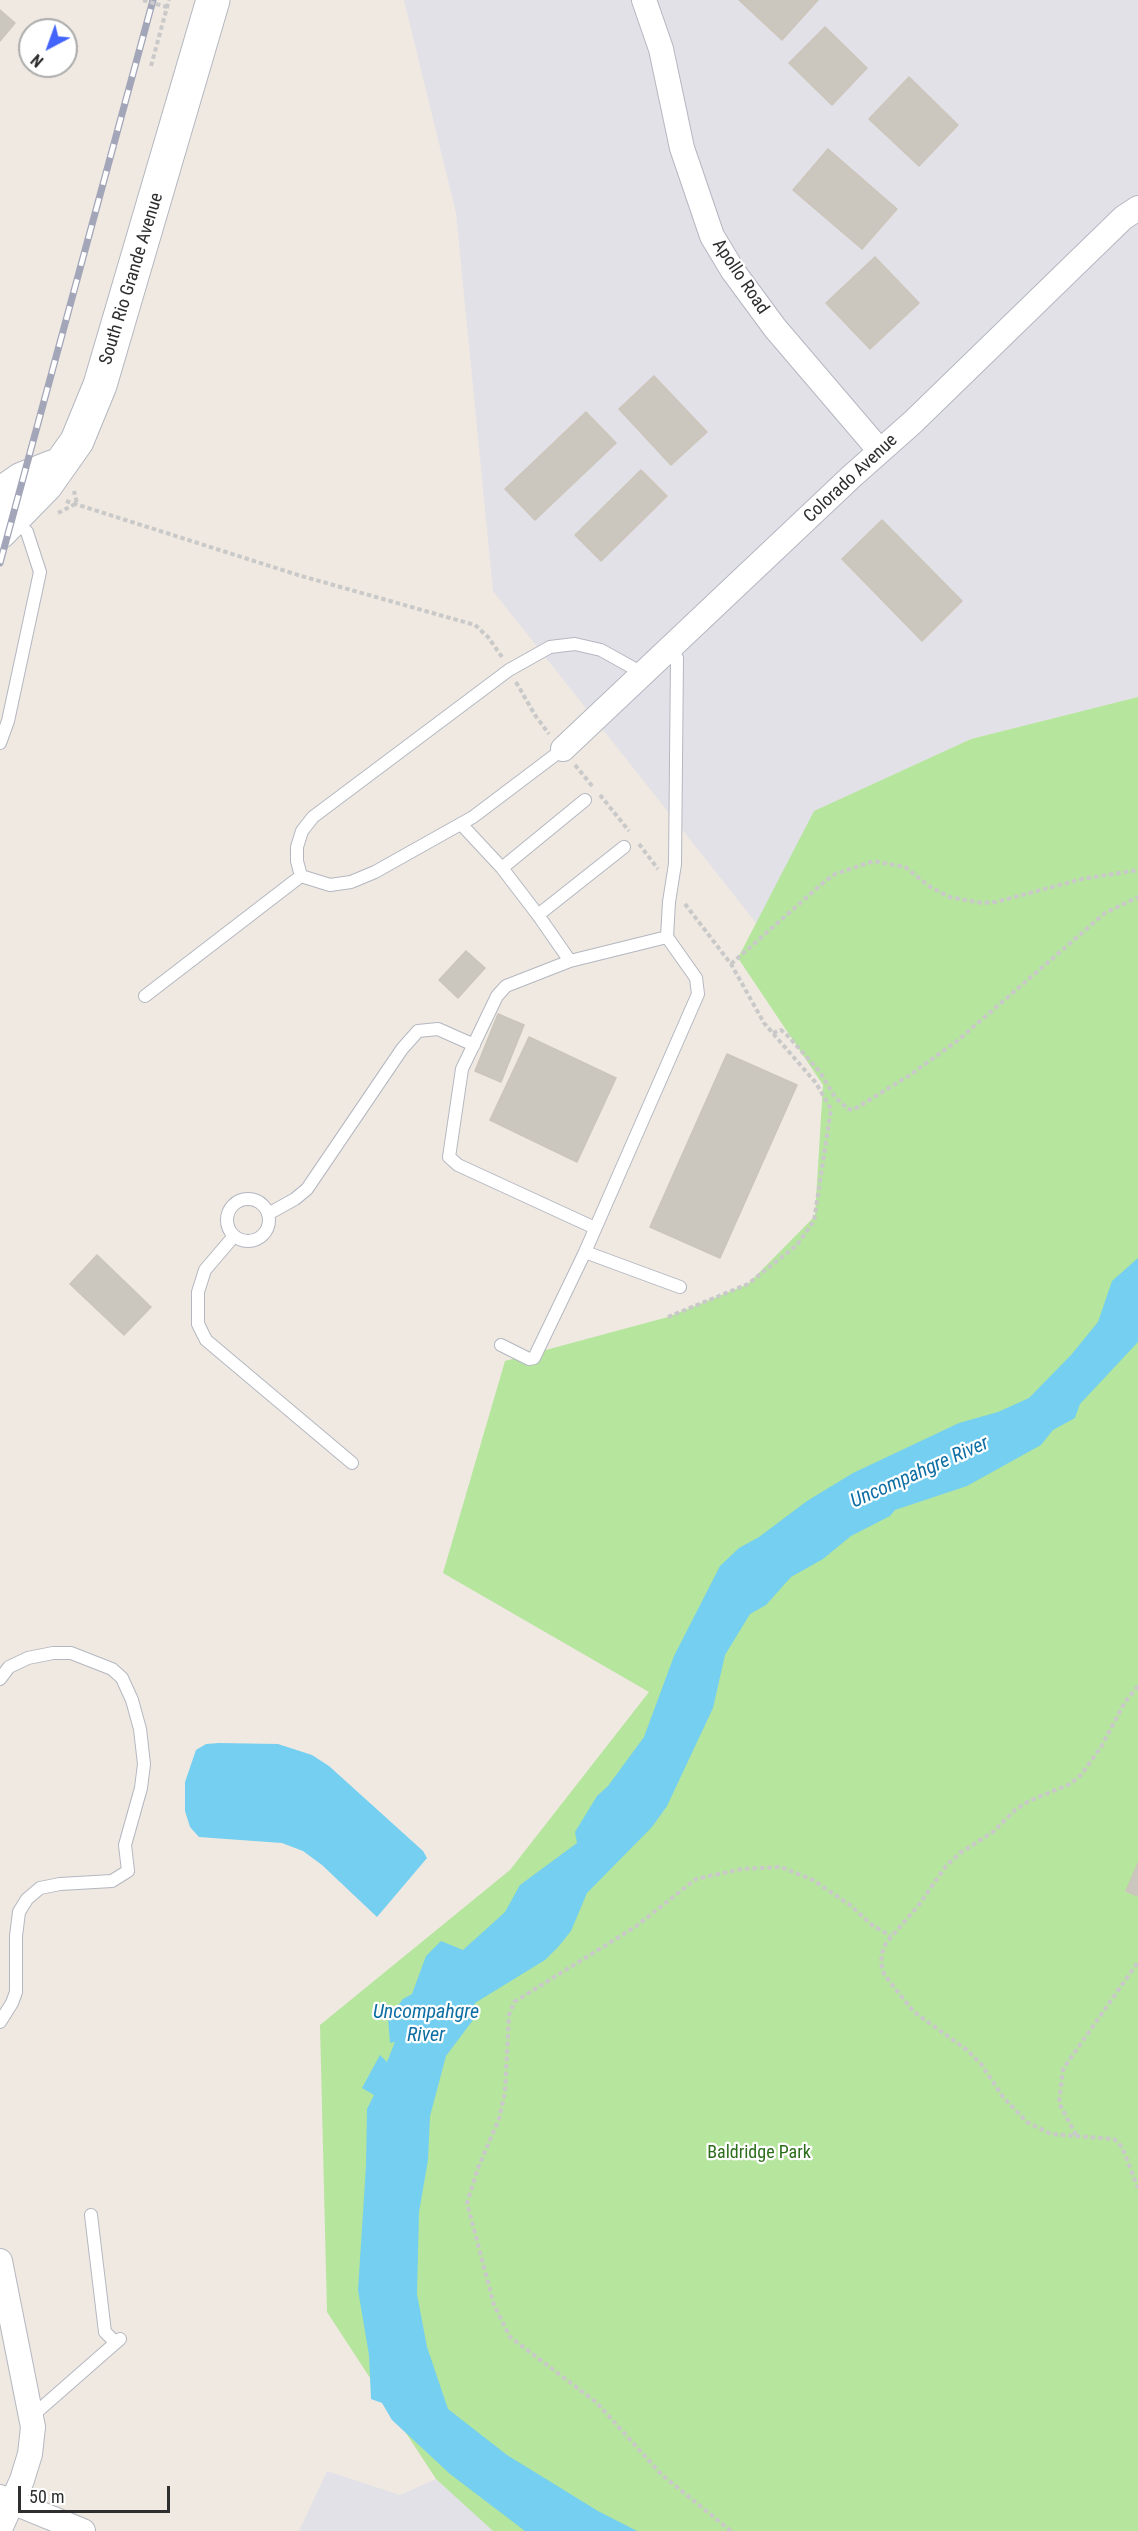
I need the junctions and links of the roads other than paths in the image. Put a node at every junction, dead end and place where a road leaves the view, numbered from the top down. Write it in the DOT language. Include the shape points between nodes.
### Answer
graph roads {
  1 [pos="213,0"];
  2 [pos="644,0"];
  3 [pos="1138,208"];
  4 [pos="880,451"];
  5 [pos="62,462"];
  6 [pos="4,515"];
  7 [pos="672,647"];
  8 [pos="644,674"];
  9 [pos="0,743"];
  10 [pos="562,748"];
  11 [pos="585,800"];
  12 [pos="461,824"];
  13 [pos="624,847"];
  14 [pos="502,868"];
  15 [pos="301,876"];
  16 [pos="538,915"];
  17 [pos="668,937"];
  18 [pos="570,961"];
  19 [pos="145,996"];
  20 [pos="474,1045"];
  21 [pos="268,1214"];
  22 [pos="595,1228"];
  23 [pos="234,1236"];
  24 [pos="585,1252"];
  25 [pos="680,1287"];
  26 [pos="501,1345"];
  27 [pos="352,1462"];
  28 [pos="0,1679"];
  29 [pos="0,2022"];
  30 [pos="91,2215"];
  31 [pos="0,2261"];
  32 [pos="31,2417"];
  33 [pos="5,2500"];
  34 [pos="0,2529"];
  35 [pos="82,2531"];
  1 -- 5 [label="street, South Rio Grande Avenue" via="100,385 77,441"];
  2 -- 4 [label="street, Apollo Road" via="661,49 682,148 712,236 775,328"];
  3 -- 4 [label="street, Colorado Avenue" via="1123,218"];
  4 -- 7 [label="street, Colorado Avenue"];
  5 -- 6 [label="street, South Rio Grande Avenue" via="36,495"];
  5 -- 6 [label="street" via="22,479"];
  6 -- 9 [label="lane" via="27,532 40,572"];
  7 -- 8 [label="street, Colorado Avenue"];
  7 -- 17 [label="lane" via="677,658 675,864"];
  8 -- 10 [label="street, Colorado Avenue"];
  8 -- 15 [label="lane" via="602,650 575,644 550,647 509,670 313,817 302,831 297,847"];
  10 -- 12 [label="lane"];
  11 -- 14 [label="lane"];
  12 -- 14 [label="lane"];
  12 -- 15 [label="lane" via="351,882 330,885"];
  13 -- 16 [label="lane"];
  14 -- 16 [label="lane"];
  15 -- 19 [label="lane"];
  16 -- 18 [label="lane"];
  17 -- 18 [label="lane"];
  17 -- 22 [label="lane" via="696,978 698,994"];
  18 -- 20 [label="lane" via="506,986 497,996"];
  20 -- 21 [label="lane" via="438,1029 418,1031 307,1189"];
  20 -- 22 [label="lane" via="462,1069 449,1157 458,1165"];
  21 -- 23 [label="lane" via="268,1227 260,1238 247,1241"];
  21 -- 23 [label="lane" via="261,1202 254,1199 233,1204 226,1224"];
  22 -- 24 [label="lane"];
  23 -- 27 [label="lane" via="205,1270 198,1292 198,1324 206,1340"];
  24 -- 25 [label="lane"];
  24 -- 26 [label="lane" via="534,1358"];
  28 -- 29 [label="lane" via="9,1667 53,1653 71,1653 112,1669 122,1678 132,1700 144,1764 125,1845 128,1871 112,1881 40,1888 27,1899 20,1912 16,1936 16,1992"];
  30 -- 32 [label="lane" via="105,2332 119,2340"];
  31 -- 32 [label="street"];
  32 -- 33 [label="street" via="30,2454 22,2480"];
  33 -- 34 [label="street"];
  33 -- 35 [label="street"];
}
